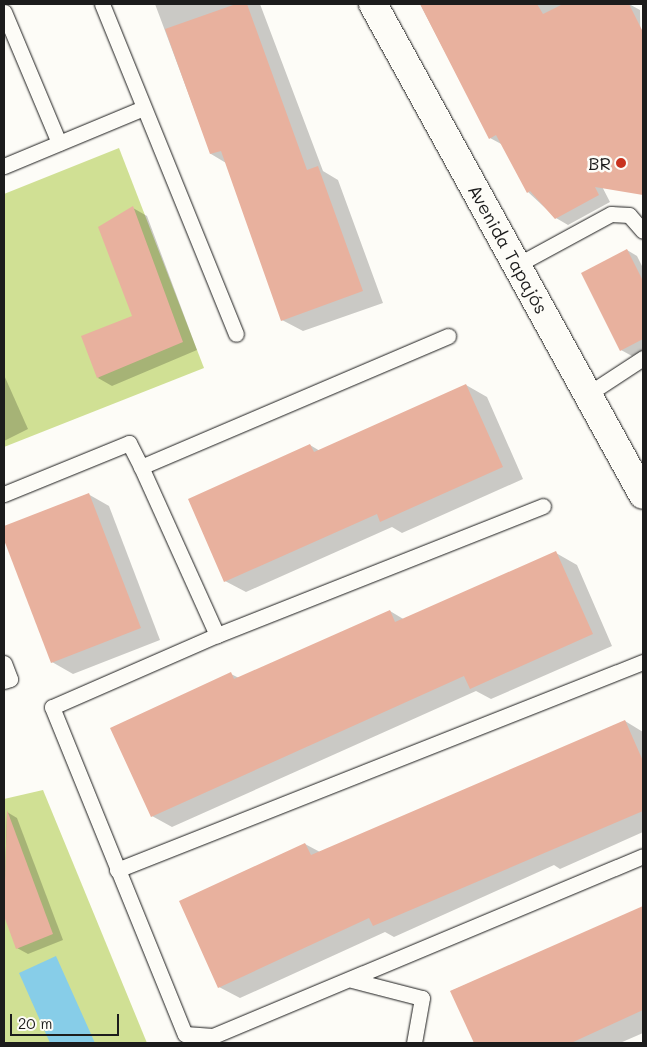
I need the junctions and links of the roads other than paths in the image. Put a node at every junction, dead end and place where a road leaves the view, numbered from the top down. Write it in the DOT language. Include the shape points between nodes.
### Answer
graph roads {
  1 [pos="102,4"];
  2 [pos="373,4"];
  3 [pos="4,12"];
  4 [pos="143,108"];
  5 [pos="59,143"];
  6 [pos="4,166"];
  7 [pos="643,231"];
  8 [pos="517,265"];
  9 [pos="236,334"];
  10 [pos="448,336"];
  11 [pos="643,358"];
  12 [pos="588,394"];
  13 [pos="140,467"];
  14 [pos="4,494"];
  15 [pos="643,495"];
  16 [pos="544,506"];
  17 [pos="217,635"];
  18 [pos="643,662"];
  19 [pos="4,663"];
  20 [pos="4,681"];
  21 [pos="643,856"];
  22 [pos="117,870"];
  23 [pos="352,980"];
  24 [pos="414,1043"];
  1 -- 4 [label="lane"];
  2 -- 8 [label="main road, Avenida Tapajós"];
  3 -- 5 [label="lane"];
  4 -- 5 [label="lane"];
  4 -- 9 [label="lane"];
  5 -- 6 [label="lane"];
  7 -- 8 [label="lane" via="629,215 611,214"];
  8 -- 12 [label="main road, Avenida Tapajós"];
  10 -- 13 [label="lane"];
  11 -- 12 [label="lane"];
  12 -- 15 [label="main road, Avenida Tapajós"];
  13 -- 14 [label="lane" via="129,443"];
  13 -- 17 [label="lane"];
  16 -- 17 [label="lane"];
  17 -- 22 [label="lane" via="52,706"];
  18 -- 22 [label="lane"];
  19 -- 20 [label="lane" via="10,679"];
  21 -- 23 [label="lane"];
  22 -- 23 [label="lane" via="185,1034 213,1036"];
  23 -- 24 [label="lane" via="422,998"];
}
